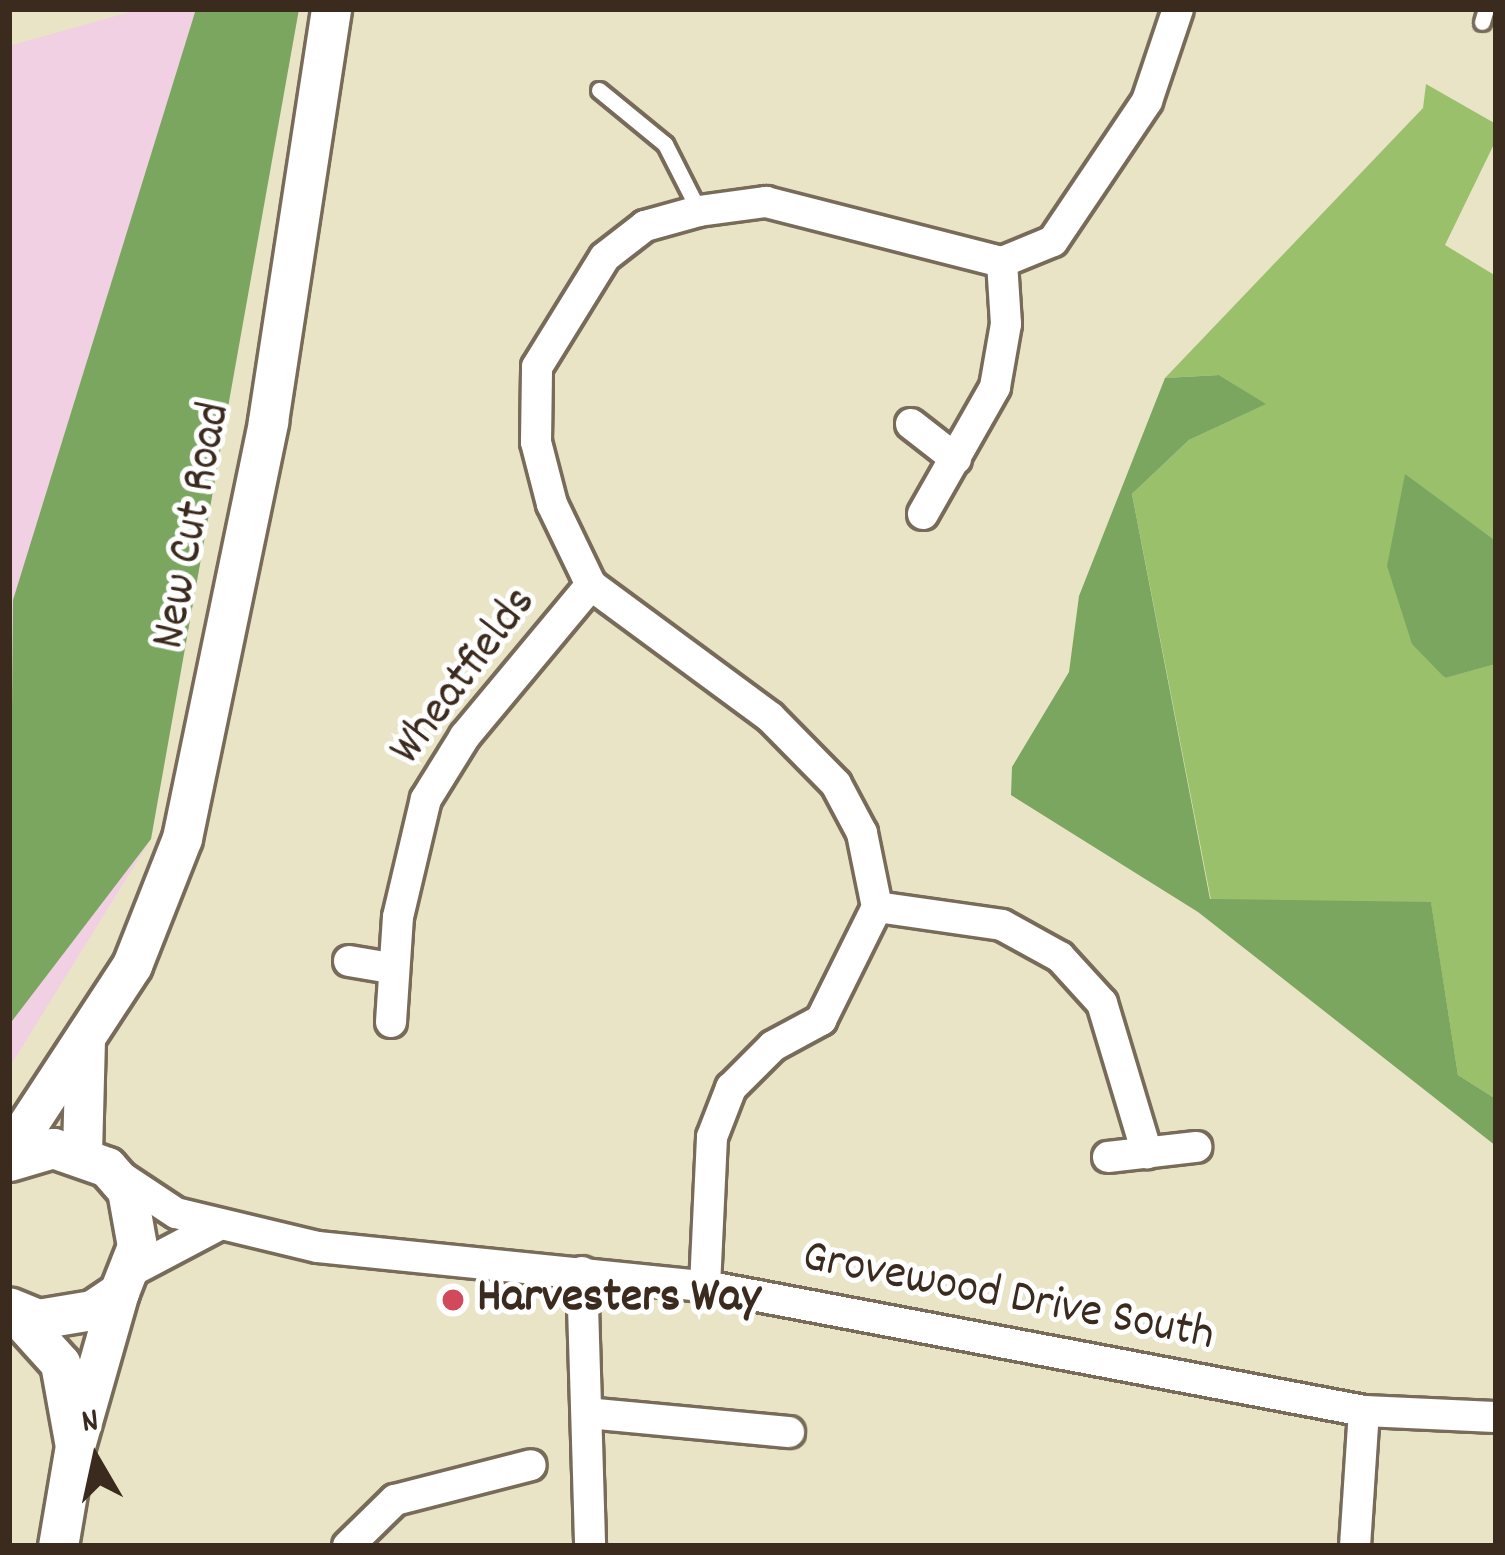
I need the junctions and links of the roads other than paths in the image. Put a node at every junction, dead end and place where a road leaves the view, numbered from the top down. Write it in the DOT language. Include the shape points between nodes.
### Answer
graph roads {
  1 [pos="331,9"];
  2 [pos="1178,9"];
  3 [pos="599,90"];
  4 [pos="699,211"];
  5 [pos="1002,262"];
  6 [pos="911,424"];
  7 [pos="956,459"];
  8 [pos="923,514"];
  9 [pos="591,585"];
  10 [pos="877,907"];
  11 [pos="349,961"];
  12 [pos="390,968"];
  13 [pos="391,1022"];
  14 [pos="85,1042"];
  15 [pos="1196,1147"];
  16 [pos="1147,1153"];
  17 [pos="9,1157"];
  18 [pos="1108,1157"];
  19 [pos="95,1160"];
  20 [pos="218,1226"];
  21 [pos="582,1272"];
  22 [pos="124,1282"];
  23 [pos="705,1286"];
  24 [pos="11,1309"];
  25 [pos="1364,1411"];
  26 [pos="586,1413"];
  27 [pos="1496,1417"];
  28 [pos="789,1432"];
  29 [pos="75,1446"];
  30 [pos="531,1465"];
  31 [pos="58,1546"];
  32 [pos="348,1546"];
  33 [pos="590,1546"];
  34 [pos="1355,1546"];
  1 -- 14 [label="street, New Cut Road" via="268,421 182,838 132,965"];
  2 -- 5 [label="street" via="1147,101 1082,208 1053,241"];
  3 -- 4 [label="lane" via="665,144"];
  4 -- 5 [label="street" via="766,202"];
  4 -- 9 [label="street" via="645,226 605,256 537,367 536,442 552,504"];
  5 -- 7 [label="street" via="1006,324 995,386"];
  6 -- 7 [label="street"];
  7 -- 8 [label="street"];
  9 -- 10 [label="street" via="770,717 836,784 862,833"];
  9 -- 12 [label="street, Wheatfields" via="465,736 426,799"];
  10 -- 16 [label="street" via="1002,925 1060,957 1109,1018"];
  10 -- 23 [label="street" via="821,1020 773,1046 731,1088 712,1137"];
  11 -- 12 [label="street"];
  12 -- 13 [label="street, Wheatfields"];
  14 -- 17 [label="street, New Cut Road"];
  14 -- 19 [label="street, New Cut Road"];
  15 -- 16 [label="street"];
  16 -- 18 [label="street"];
  17 -- 19 [label="street" via="53,1148"];
  19 -- 20 [label="street, Grovewood Drive South" via="176,1213"];
  19 -- 22 [label="street" via="137,1217"];
  20 -- 21 [label="street, Grovewood Drive South" via="318,1246"];
  20 -- 22 [label="street"];
  21 -- 23 [label="street, Grovewood Drive South"];
  21 -- 26 [label="street"];
  22 -- 24 [label="street" via="66,1318"];
  22 -- 29 [label="street"];
  23 -- 25 [label="street, Grovewood Drive South"];
  24 -- 29 [label="street" via="60,1364"];
  25 -- 27 [label="street, Grovewood Drive South"];
  25 -- 34 [label="street"];
  26 -- 28 [label="street"];
  26 -- 33 [label="street"];
  29 -- 31 [label="street"];
  30 -- 32 [label="street" via="395,1500"];
}
